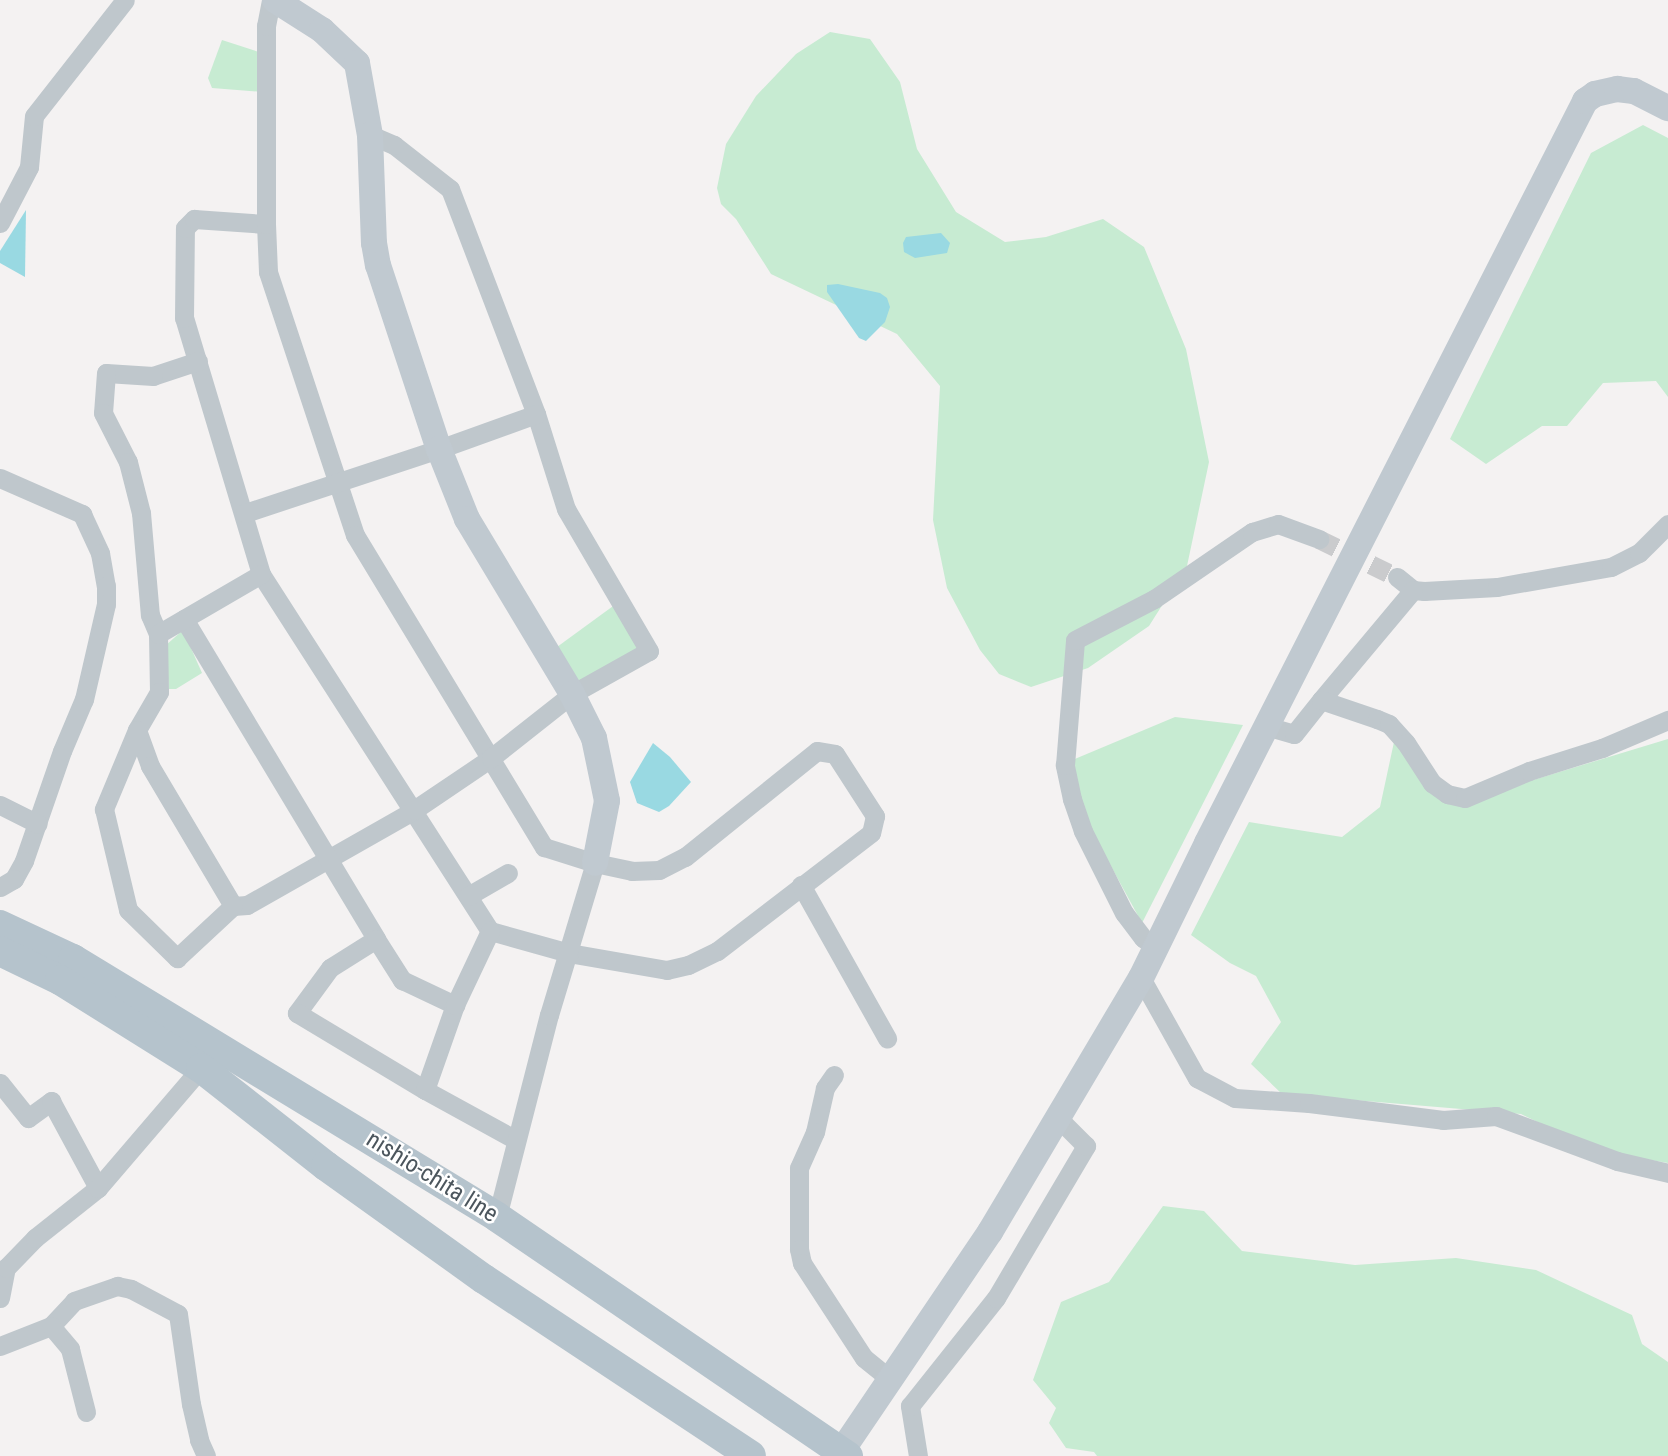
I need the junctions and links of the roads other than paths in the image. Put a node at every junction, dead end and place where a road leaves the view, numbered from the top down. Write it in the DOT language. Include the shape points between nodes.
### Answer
graph roads {
  1 [pos="125,0"];
  2 [pos="273,0"];
  3 [pos="1668,108"];
  4 [pos="370,135"];
  5 [pos="0,223"];
  6 [pos="266,224"];
  7 [pos="198,361"];
  8 [pos="536,414"];
  9 [pos="439,449"];
  10 [pos="0,478"];
  11 [pos="337,483"];
  12 [pos="245,513"];
  13 [pos="1668,524"];
  14 [pos="1319,539"];
  15 [pos="261,573"];
  16 [pos="1397,577"];
  17 [pos="1413,590"];
  18 [pos="184,619"];
  19 [pos="158,634"];
  20 [pos="572,694"];
  21 [pos="1321,700"];
  22 [pos="1668,720"];
  23 [pos="1266,726"];
  24 [pos="137,730"];
  25 [pos="491,758"];
  26 [pos="0,805"];
  27 [pos="414,810"];
  28 [pos="38,824"];
  29 [pos="326,858"];
  30 [pos="595,863"];
  31 [pos="508,873"];
  32 [pos="802,886"];
  33 [pos="0,887"];
  34 [pos="468,896"];
  35 [pos="233,906"];
  36 [pos="0,925"];
  37 [pos="490,931"];
  38 [pos="376,939"];
  39 [pos="1155,947"];
  40 [pos="0,951"];
  41 [pos="569,953"];
  42 [pos="1141,978"];
  43 [pos="455,1005"];
  44 [pos="887,1038"];
  45 [pos="201,1068"];
  46 [pos="834,1075"];
  47 [pos="0,1083"];
  48 [pos="425,1090"];
  49 [pos="1058,1118"];
  50 [pos="516,1140"];
  51 [pos="1668,1173"];
  52 [pos="98,1188"];
  53 [pos="498,1217"];
  54 [pos="0,1298"];
  55 [pos="51,1326"];
  56 [pos="0,1346"];
  57 [pos="889,1378"];
  58 [pos="86,1412"];
  59 [pos="842,1455"];
  60 [pos="206,1456"];
  61 [pos="751,1456"];
  62 [pos="918,1456"];
  1 -- 5 [label="street" via="34,116 29,167"];
  2 -- 4 [label="street" via="322,30 357,63"];
  2 -- 6 [label="street" via="266,26"];
  3 -- 23 [label="street" via="1617,89 1585,100"];
  4 -- 8 [label="street" via="394,145 450,189"];
  4 -- 9 [label="street" via="378,265"];
  6 -- 7 [label="street" via="194,219 185,228 184,318"];
  6 -- 11 [label="street" via="268,272"];
  7 -- 12 [label="street"];
  7 -- 19 [label="street" via="153,376 106,373 103,413 128,462 141,513 150,615"];
  8 -- 9 [label="street"];
  8 -- 20 [label="street" via="566,509 649,651"];
  9 -- 11 [label="street"];
  9 -- 20 [label="street" via="467,519"];
  10 -- 28 [label="street" via="82,514 100,553 106,586 89,682"];
  11 -- 12 [label="street"];
  11 -- 25 [label="street" via="355,535"];
  12 -- 15 [label="street"];
  13 -- 17 [label="street" via="1639,553 1611,567 1497,587"];
  14 -- 39 [label="street" via="1288,526 1264,527 1154,599 1075,639 1065,765 1072,799 1124,913"];
  15 -- 18 [label="street"];
  15 -- 27 [label="street"];
  16 -- 17 [label="street"];
  17 -- 21 [label="street"];
  18 -- 19 [label="street"];
  18 -- 29 [label="street"];
  19 -- 24 [label="street" via="159,692"];
  20 -- 25 [label="street"];
  20 -- 30 [label="street" via="594,738 607,801"];
  21 -- 22 [label="street" via="1389,724 1432,783 1465,798"];
  21 -- 23 [label="street" via="1294,734"];
  23 -- 39 [label="street"];
  24 -- 35 [label="street" via="150,766"];
  24 -- 35 [label="street" via="104,809 128,910 177,958"];
  25 -- 27 [label="street"];
  25 -- 30 [label="street" via="544,847"];
  26 -- 28 [label="street"];
  27 -- 29 [label="street"];
  27 -- 34 [label="street"];
  28 -- 33 [label="street" via="14,879"];
  29 -- 35 [label="street" via="247,905"];
  29 -- 38 [label="street"];
  30 -- 32 [label="street" via="648,872 674,864 817,751 835,754 875,816 871,833"];
  30 -- 41 [label="street"];
  31 -- 34 [label="street"];
  32 -- 41 [label="street" via="717,951 688,965 667,970"];
  32 -- 44 [label="street"];
  34 -- 37 [label="street"];
  36 -- 53 [label="main road, nishio-chita line" via="73,959"];
  37 -- 41 [label="street"];
  37 -- 43 [label="street"];
  38 -- 43 [label="street" via="402,980"];
  38 -- 48 [label="street" via="330,968 297,1013"];
  39 -- 42 [label="street"];
  40 -- 45 [label="main road, nishio-chita line" via="60,980"];
  41 -- 50 [label="street"];
  42 -- 49 [label="street"];
  42 -- 51 [label="street" via="1198,1078 1236,1098 1443,1120 1496,1116 1617,1161"];
  43 -- 48 [label="street"];
  45 -- 52 [label="street"];
  45 -- 61 [label="main road, nishio-chita line" via="326,1166 484,1279"];
  46 -- 57 [label="street" via="825,1088 815,1132 799,1168 799,1250 802,1263 864,1358"];
  47 -- 52 [label="street" via="28,1118 51,1101"];
  48 -- 50 [label="street"];
  49 -- 57 [label="street" via="990,1232"];
  49 -- 62 [label="street" via="1086,1146 996,1298 910,1406"];
  50 -- 53 [label="street"];
  52 -- 54 [label="street" via="35,1238 6,1268"];
  53 -- 59 [label="main road, nishio-chita line"];
  55 -- 56 [label="street"];
  55 -- 58 [label="street" via="70,1349"];
  55 -- 60 [label="street" via="75,1301 117,1286 178,1314 188,1391"];
  57 -- 59 [label="street"];
}
